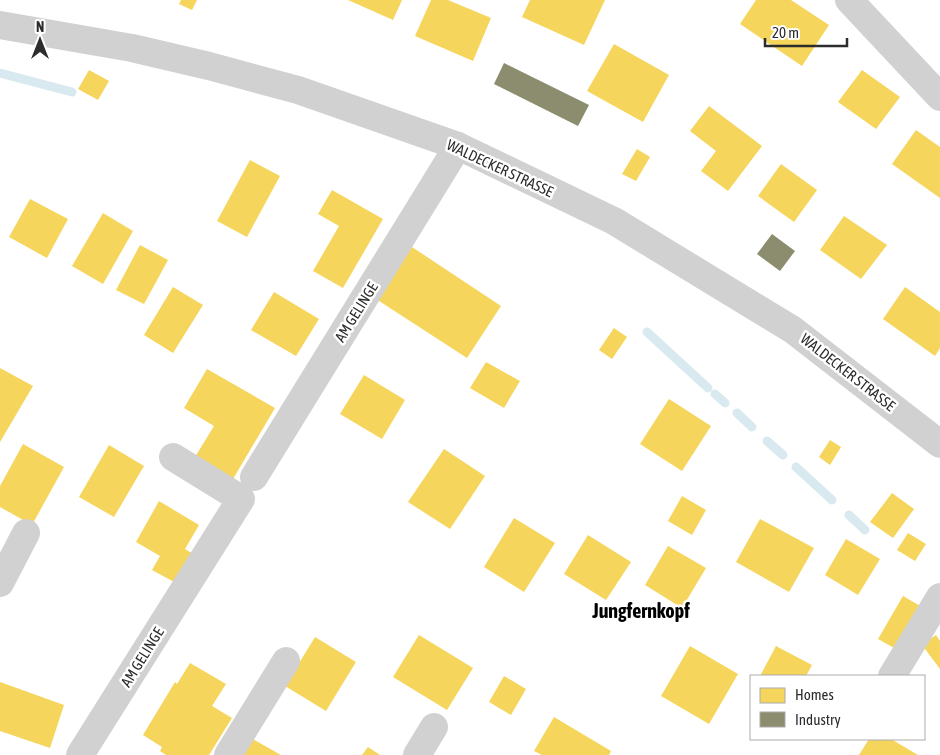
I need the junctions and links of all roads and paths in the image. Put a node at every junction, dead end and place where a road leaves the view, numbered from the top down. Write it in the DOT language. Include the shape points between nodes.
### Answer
graph roads {
  1 [pos="848,0"];
  2 [pos="0,25"];
  3 [pos="940,97"];
  4 [pos="458,146"];
  5 [pos="940,444"];
  6 [pos="173,457"];
  7 [pos="254,477"];
  8 [pos="26,533"];
  9 [pos="0,584"];
  10 [pos="940,597"];
  11 [pos="286,661"];
  12 [pos="893,675"];
  13 [pos="434,727"];
  14 [pos="80,755"];
  15 [pos="228,755"];
  16 [pos="417,755"];
  1 -- 3 [label="street"];
  2 -- 4 [label="street, WALDECKER STRASSE" via="132,48 210,66 298,90"];
  4 -- 5 [label="street, WALDECKER STRASSE" via="614,221 785,325"];
  4 -- 7 [label="street, AM GELINGE"];
  6 -- 14 [label="street, AM GELINGE" via="241,499"];
  8 -- 9 [label="street"];
  10 -- 12 [label="street"];
  11 -- 15 [label="street"];
  13 -- 16 [label="street"];
}
